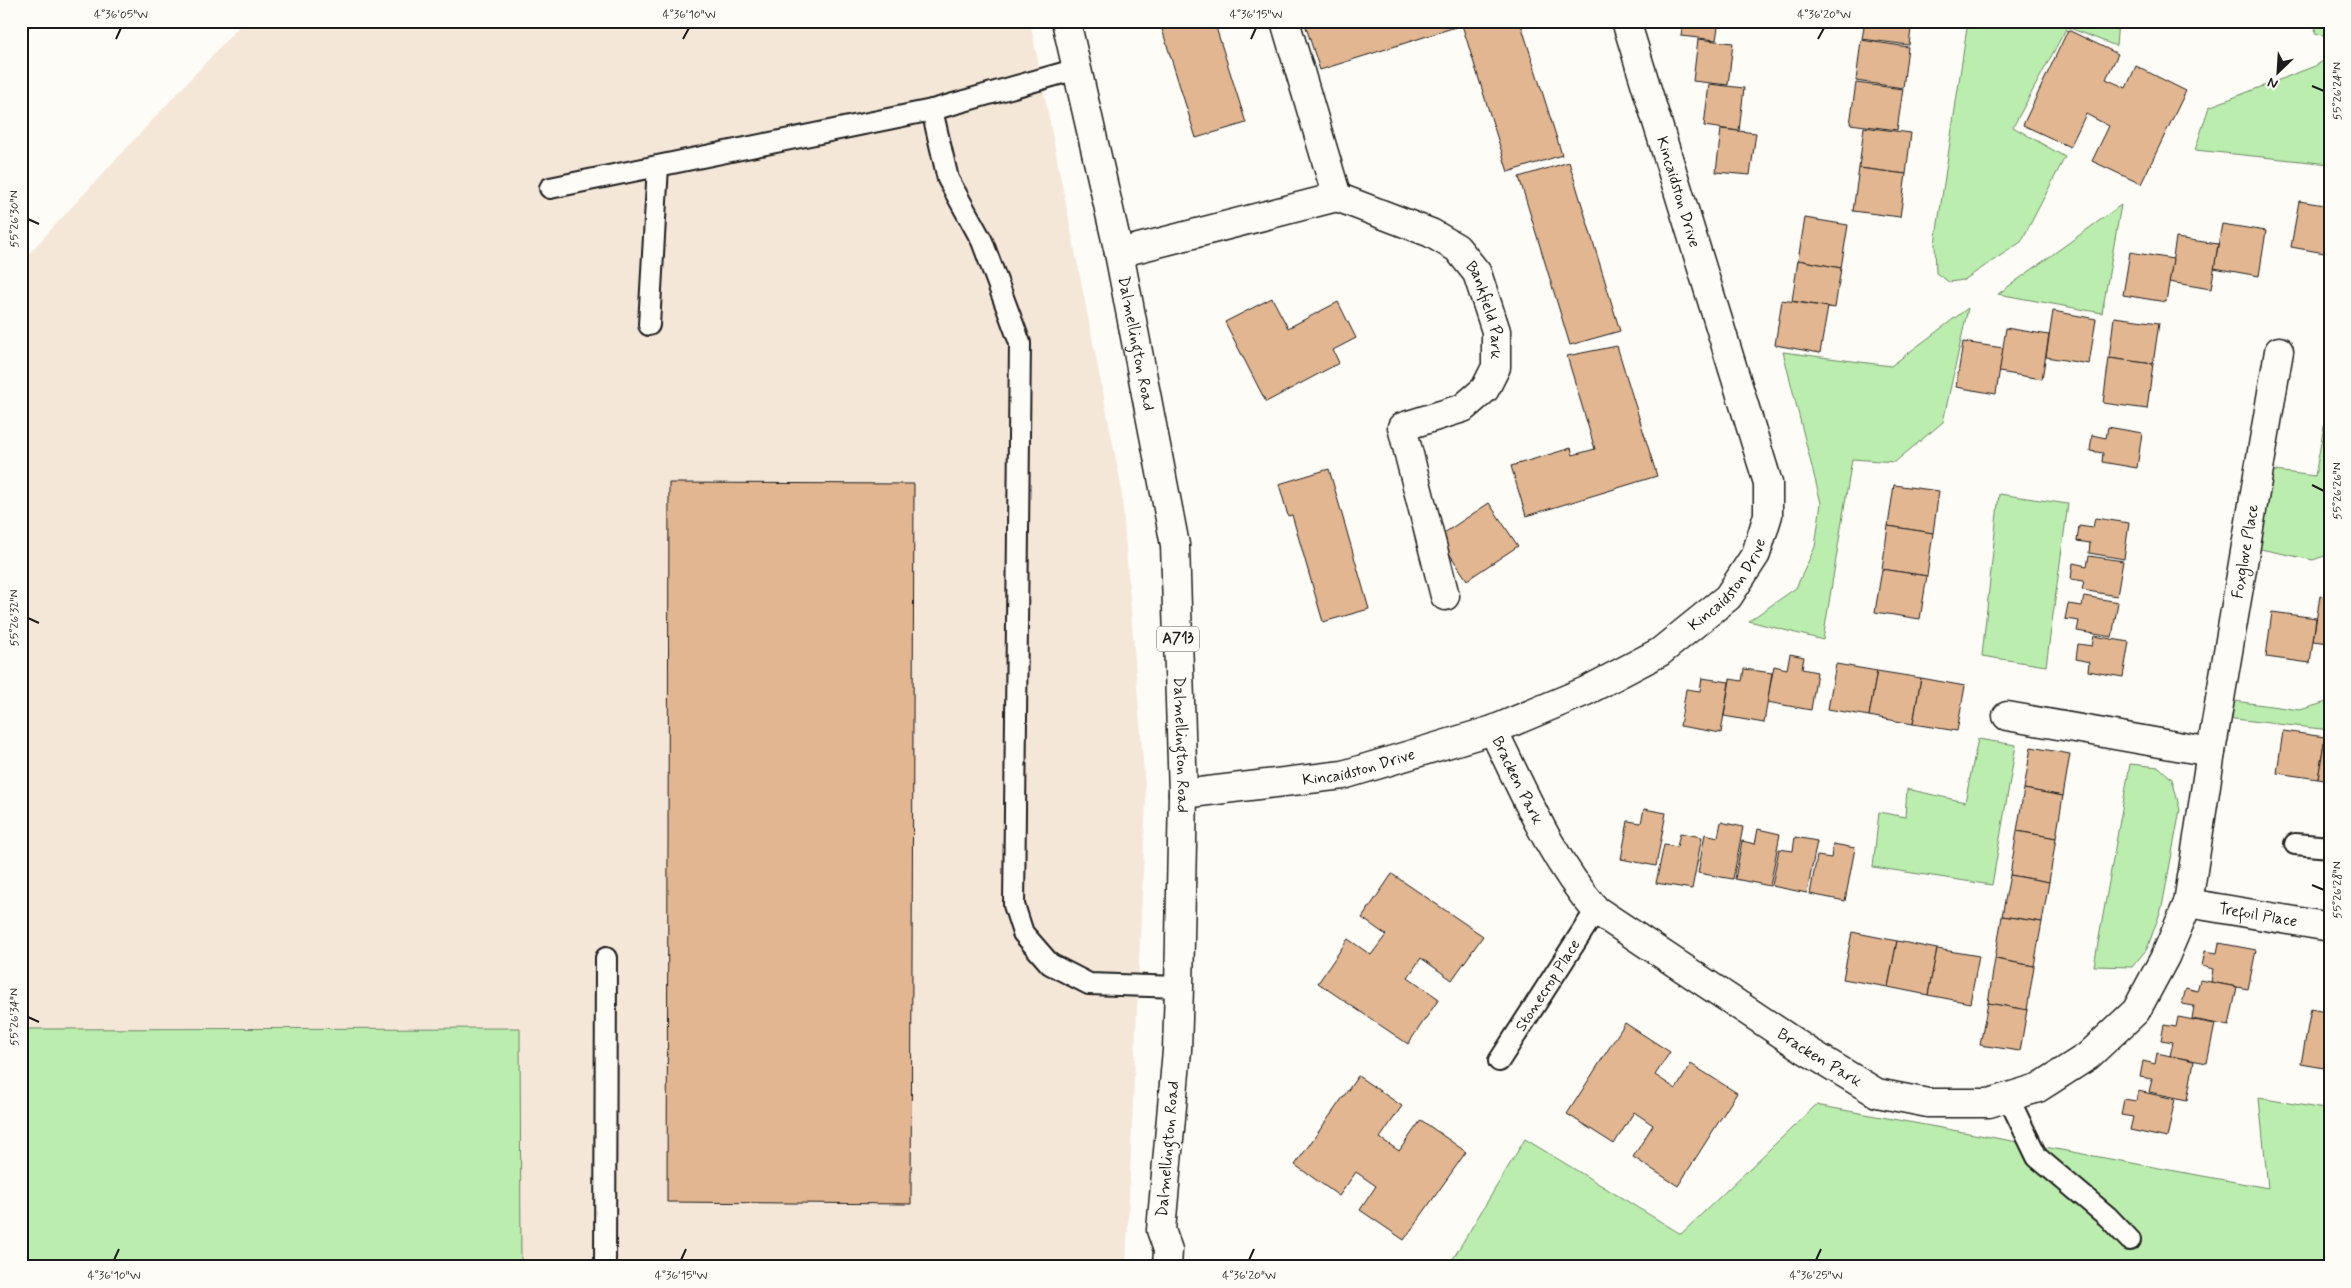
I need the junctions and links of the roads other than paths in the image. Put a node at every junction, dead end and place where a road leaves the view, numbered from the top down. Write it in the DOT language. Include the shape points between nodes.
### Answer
graph roads {
  1 [pos="1066,21"];
  2 [pos="1285,21"];
  3 [pos="1626,21"];
  4 [pos="1077,69"];
  5 [pos="932,110"];
  6 [pos="658,166"];
  7 [pos="550,188"];
  8 [pos="1337,197"];
  9 [pos="1119,253"];
  10 [pos="649,325"];
  11 [pos="2279,351"];
  12 [pos="1445,596"];
  13 [pos="2007,716"];
  14 [pos="1493,730"];
  15 [pos="2211,752"];
  16 [pos="1183,794"];
  17 [pos="2295,844"];
  18 [pos="2330,847"];
  19 [pos="2188,903"];
  20 [pos="1596,910"];
  21 [pos="2330,927"];
  22 [pos="606,958"];
  23 [pos="1179,987"];
  24 [pos="1499,1061"];
  25 [pos="2008,1097"];
  26 [pos="2130,1240"];
  27 [pos="605,1267"];
  28 [pos="1167,1267"];
  1 -- 4 [label="street, Dalmellington Road / A713"];
  2 -- 8 [label="street"];
  3 -- 14 [label="street, Kincaidston Drive" via="1768,483 1768,515 1756,554 1728,597 1660,652 1586,691"];
  4 -- 5 [label="lane"];
  4 -- 9 [label="street, Dalmellington Road / A713"];
  5 -- 6 [label="lane"];
  5 -- 23 [label="lane" via="948,180 982,241 1020,343 1014,905 1023,933 1050,964 1090,984"];
  6 -- 7 [label="lane"];
  6 -- 10 [label="lane"];
  8 -- 9 [label="street"];
  8 -- 12 [label="street, Bankfield Park" via="1431,233 1457,248 1477,273 1496,331 1496,367 1485,389 1463,408 1402,427"];
  9 -- 16 [label="street, Dalmellington Road / A713" via="1174,545"];
  11 -- 15 [label="street, Foxglove Place"];
  13 -- 15 [label="street"];
  14 -- 16 [label="street, Kincaidston Drive" via="1343,775"];
  14 -- 20 [label="street, Bracken Park" via="1558,860"];
  15 -- 19 [label="street, Foxglove Place"];
  16 -- 23 [label="street, Dalmellington Road / A713"];
  17 -- 18 [label="lane"];
  19 -- 21 [label="street, Trefoil Place"];
  19 -- 25 [label="street, Bracken Park" via="2165,957 2136,1011 2088,1056 2038,1088"];
  20 -- 24 [label="lane, Stonecrop Place"];
  20 -- 25 [label="street, Bracken Park" via="1806,1050 1877,1093 1928,1103 1989,1103"];
  22 -- 27 [label="lane"];
  23 -- 28 [label="street, Dalmellington Road / A713" via="1177,1050 1161,1230 1168,1250"];
  25 -- 26 [label="lane" via="2038,1157"];
}
